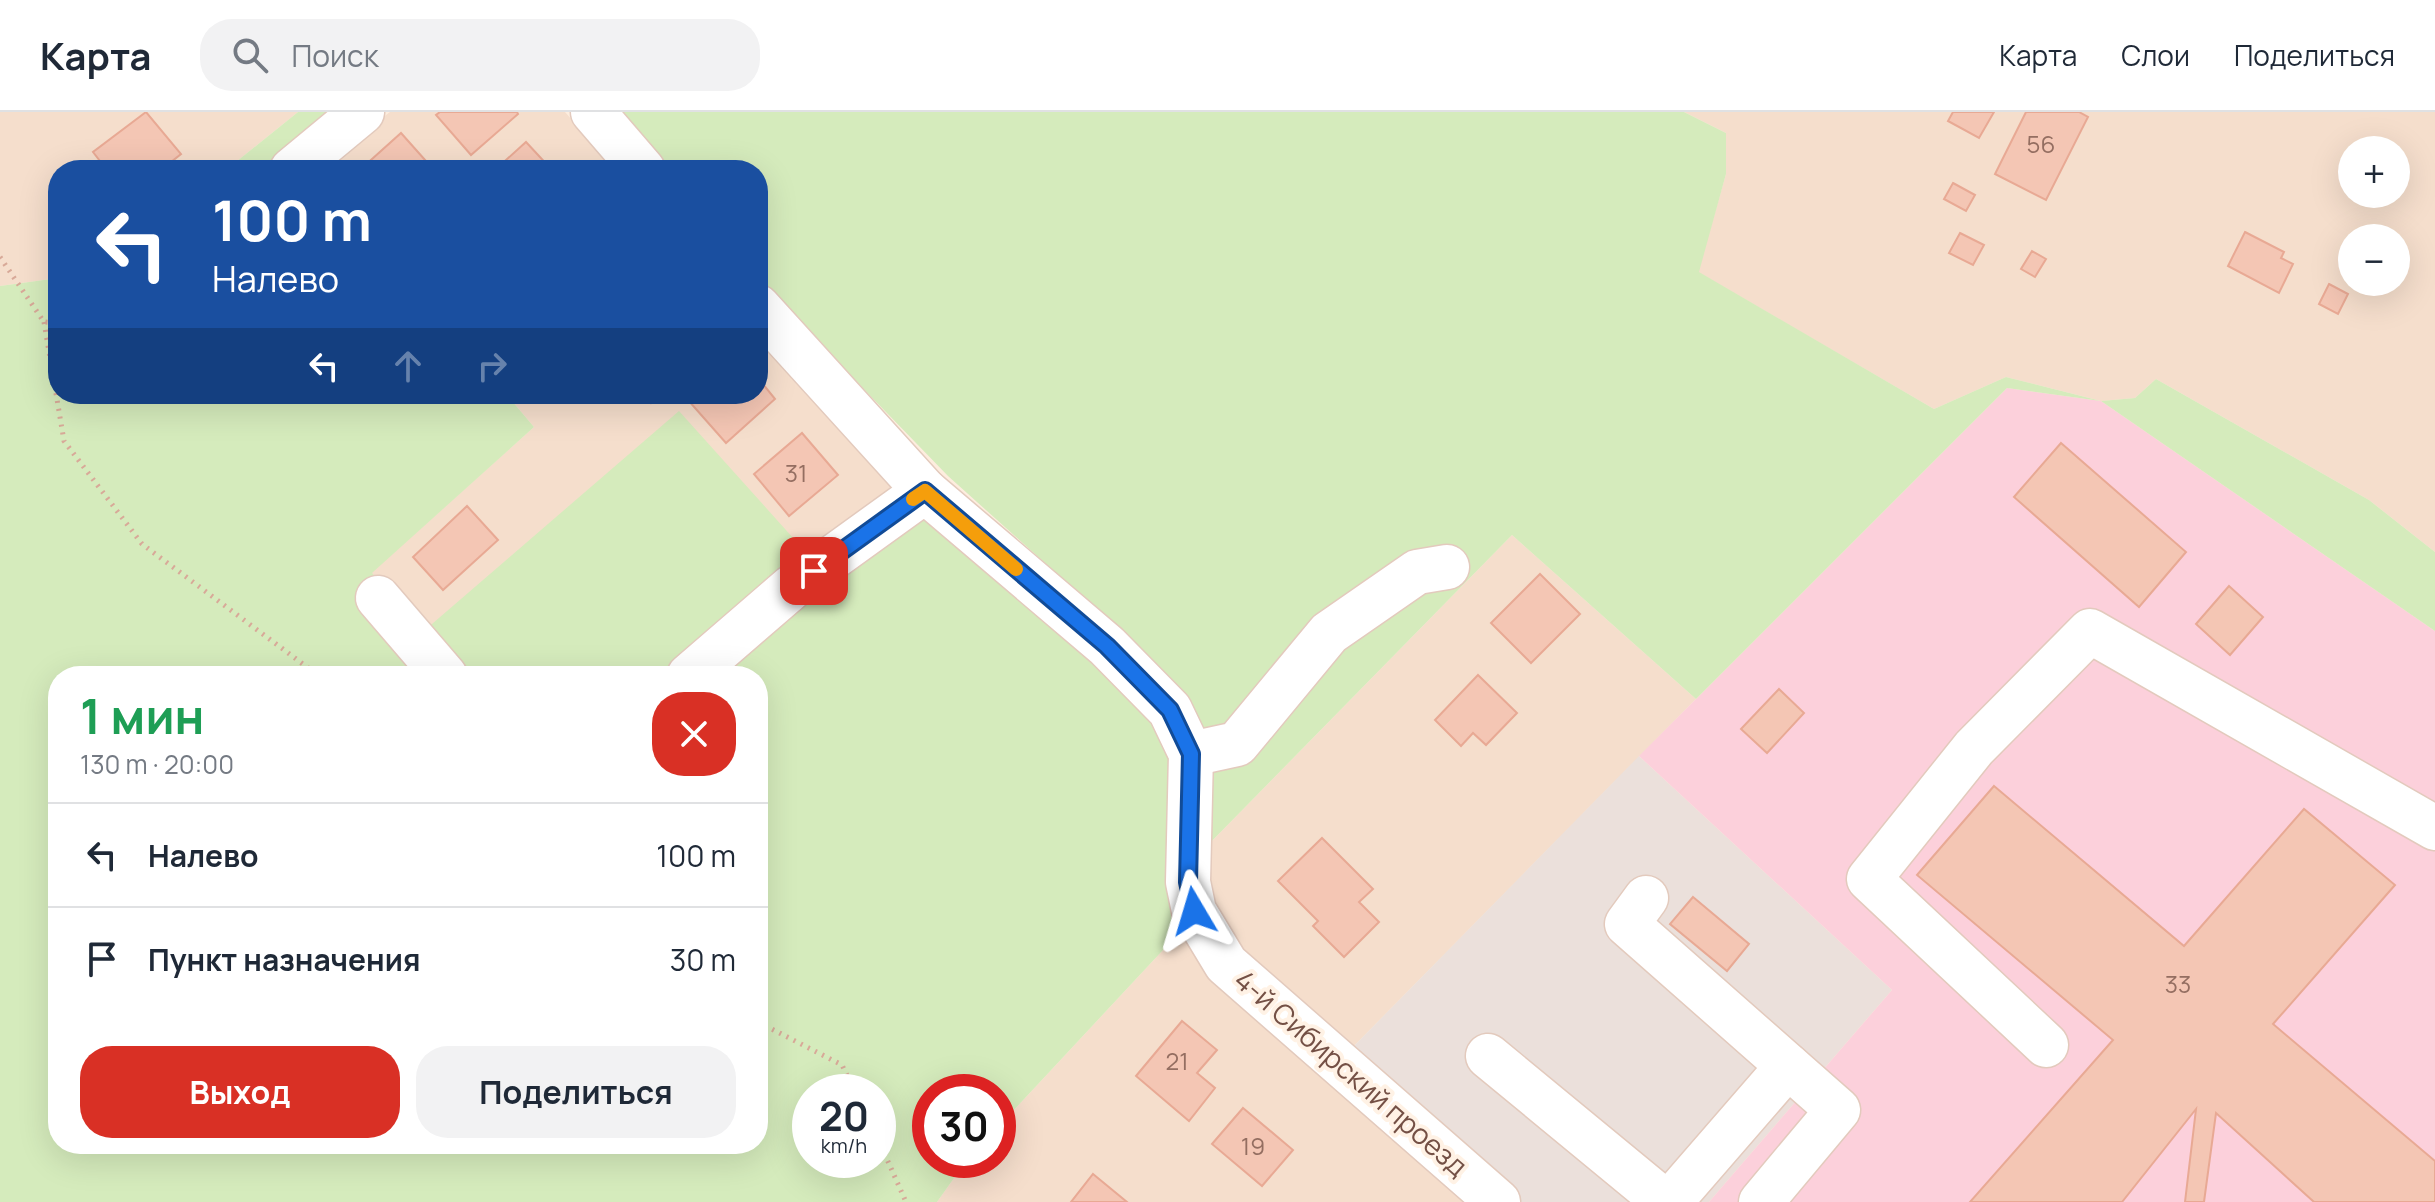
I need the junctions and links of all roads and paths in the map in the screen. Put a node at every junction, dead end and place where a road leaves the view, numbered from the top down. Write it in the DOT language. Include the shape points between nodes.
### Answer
graph roads {
  1 [pos="362,112"];
  2 [pos="593,112"];
  3 [pos="304,160"];
  4 [pos="634,160"];
  5 [pos="0,257"];
  6 [pos="768,318"];
  7 [pos="44,322"];
  8 [pos="48,322"];
  9 [pos="48,346"];
  10 [pos="58,404"];
  11 [pos="925,491"];
  12 [pos="1447,567"];
  13 [pos="378,598"];
  14 [pos="306,666"];
  15 [pos="436,666"];
  16 [pos="701,666"];
  17 [pos="1191,754"];
  18 [pos="2435,828"];
  19 [pos="1646,898"];
  20 [pos="768,1027"];
  21 [pos="2046,1045"];
  22 [pos="1488,1056"];
  23 [pos="1788,1066"];
  24 [pos="846,1074"];
  25 [pos="895,1178"];
  26 [pos="906,1202"];
  27 [pos="1498,1202"];
  28 [pos="1667,1202"];
  29 [pos="1761,1202"];
  1 -- 3 [label="street"];
  2 -- 4 [label="street"];
  5 -- 7 [label="path"];
  6 -- 11 [label="street, 4-й Сибирский проезд"];
  7 -- 8 [label="path"];
  7 -- 9 [label="path"];
  10 -- 14 [label="path" via="64,441 142,544"];
  11 -- 16 [label="street" via="792,587"];
  11 -- 17 [label="street, 4-й Сибирский проезд" via="1107,646 1170,710"];
  12 -- 17 [label="street" via="1417,572 1329,633 1237,744"];
  13 -- 15 [label="street"];
  17 -- 27 [label="street, 4-й Сибирский проезд" via="1188,882 1194,911 1226,964"];
  18 -- 21 [label="street" via="2090,631 1974,748 1869,879"];
  19 -- 23 [label="street" via="1627,924"];
  20 -- 24 [label="path" via="842,1065"];
  22 -- 28 [label="street"];
  23 -- 28 [label="street"];
  23 -- 29 [label="street" via="1838,1110"];
  25 -- 26 [label="path"];
}
